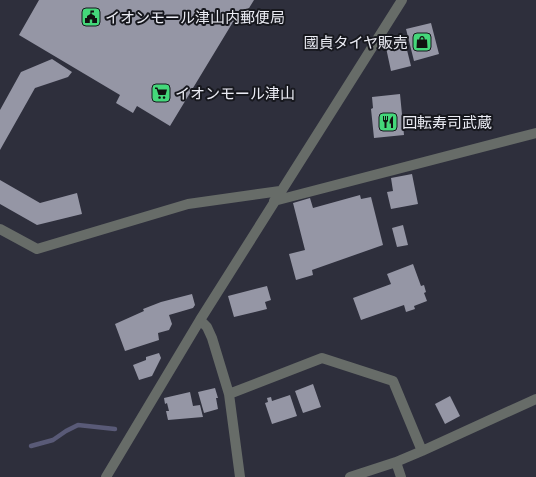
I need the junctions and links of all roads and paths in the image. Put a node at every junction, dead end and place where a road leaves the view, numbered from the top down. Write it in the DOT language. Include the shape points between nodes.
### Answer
graph roads {
  1 [pos="402,0"];
  2 [pos="536,132"];
  3 [pos="280,191"];
  4 [pos="274,201"];
  5 [pos="0,229"];
  6 [pos="200,320"];
  7 [pos="229,394"];
  8 [pos="536,400"];
  9 [pos="422,451"];
  10 [pos="396,462"];
  11 [pos="106,477"];
  12 [pos="240,477"];
  13 [pos="350,477"];
  14 [pos="401,477"];
  1 -- 3 [label="street"];
  2 -- 4 [label="street"];
  3 -- 4 [label="street"];
  3 -- 5 [label="street" via="188,204 37,249"];
  4 -- 6 [label="street"];
  6 -- 7 [label="street" via="212,338"];
  6 -- 11 [label="street"];
  7 -- 9 [label="street" via="322,358 393,381"];
  7 -- 12 [label="street"];
  8 -- 9 [label="street"];
  9 -- 10 [label="street"];
  10 -- 13 [label="street"];
  10 -- 14 [label="street"];
}
